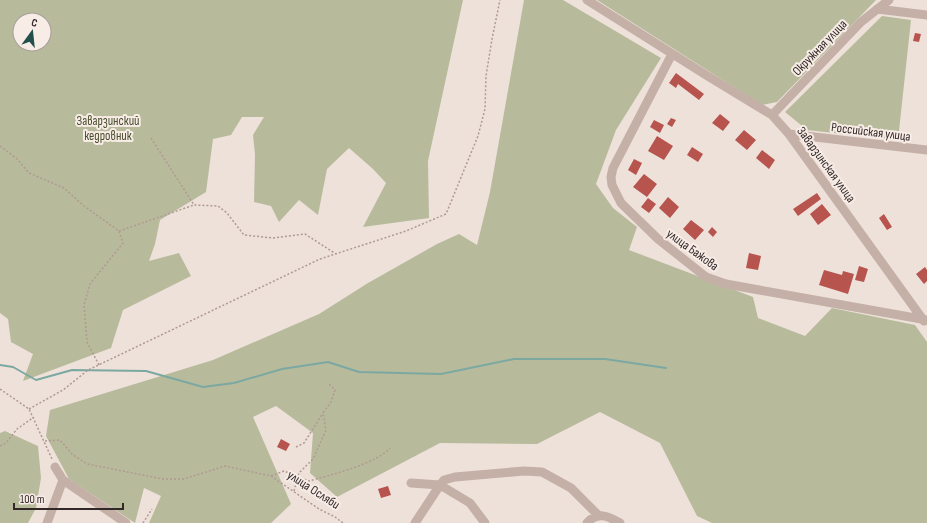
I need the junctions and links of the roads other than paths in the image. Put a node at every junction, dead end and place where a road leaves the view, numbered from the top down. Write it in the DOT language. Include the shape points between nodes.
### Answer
graph roads {
  1 [pos="587,0"];
  2 [pos="889,0"];
  3 [pos="877,9"];
  4 [pos="927,15"];
  5 [pos="672,54"];
  6 [pos="772,115"];
  7 [pos="789,134"];
  8 [pos="927,150"];
  9 [pos="926,322"];
  10 [pos="55,466"];
  11 [pos="63,480"];
  12 [pos="411,483"];
  13 [pos="440,485"];
  14 [pos="598,515"];
  15 [pos="47,523"];
  16 [pos="126,523"];
  17 [pos="415,523"];
  18 [pos="485,523"];
  19 [pos="587,523"];
  20 [pos="620,523"];
  1 -- 5 [label="street, Заварзинская улица"];
  2 -- 3 [label="street, Окружная улица"];
  3 -- 4 [label="street"];
  3 -- 6 [label="street, Окружная улица" via="861,22"];
  5 -- 6 [label="street, Заварзинская улица"];
  5 -- 9 [label="street, улица Бажова" via="613,168 612,185 621,203 658,239 706,277 726,284"];
  6 -- 7 [label="street, Заварзинская улица"];
  7 -- 8 [label="street, Российская улица"];
  7 -- 9 [label="street, Заварзинская улица"];
  10 -- 11 [label="street"];
  11 -- 15 [label="street"];
  11 -- 16 [label="street"];
  12 -- 13 [label="street"];
  13 -- 14 [label="street" via="444,480 455,477 534,471 549,475 571,488"];
  13 -- 17 [label="street"];
  13 -- 18 [label="street" via="470,503"];
  14 -- 19 [label="street"];
  14 -- 20 [label="street"];
}
